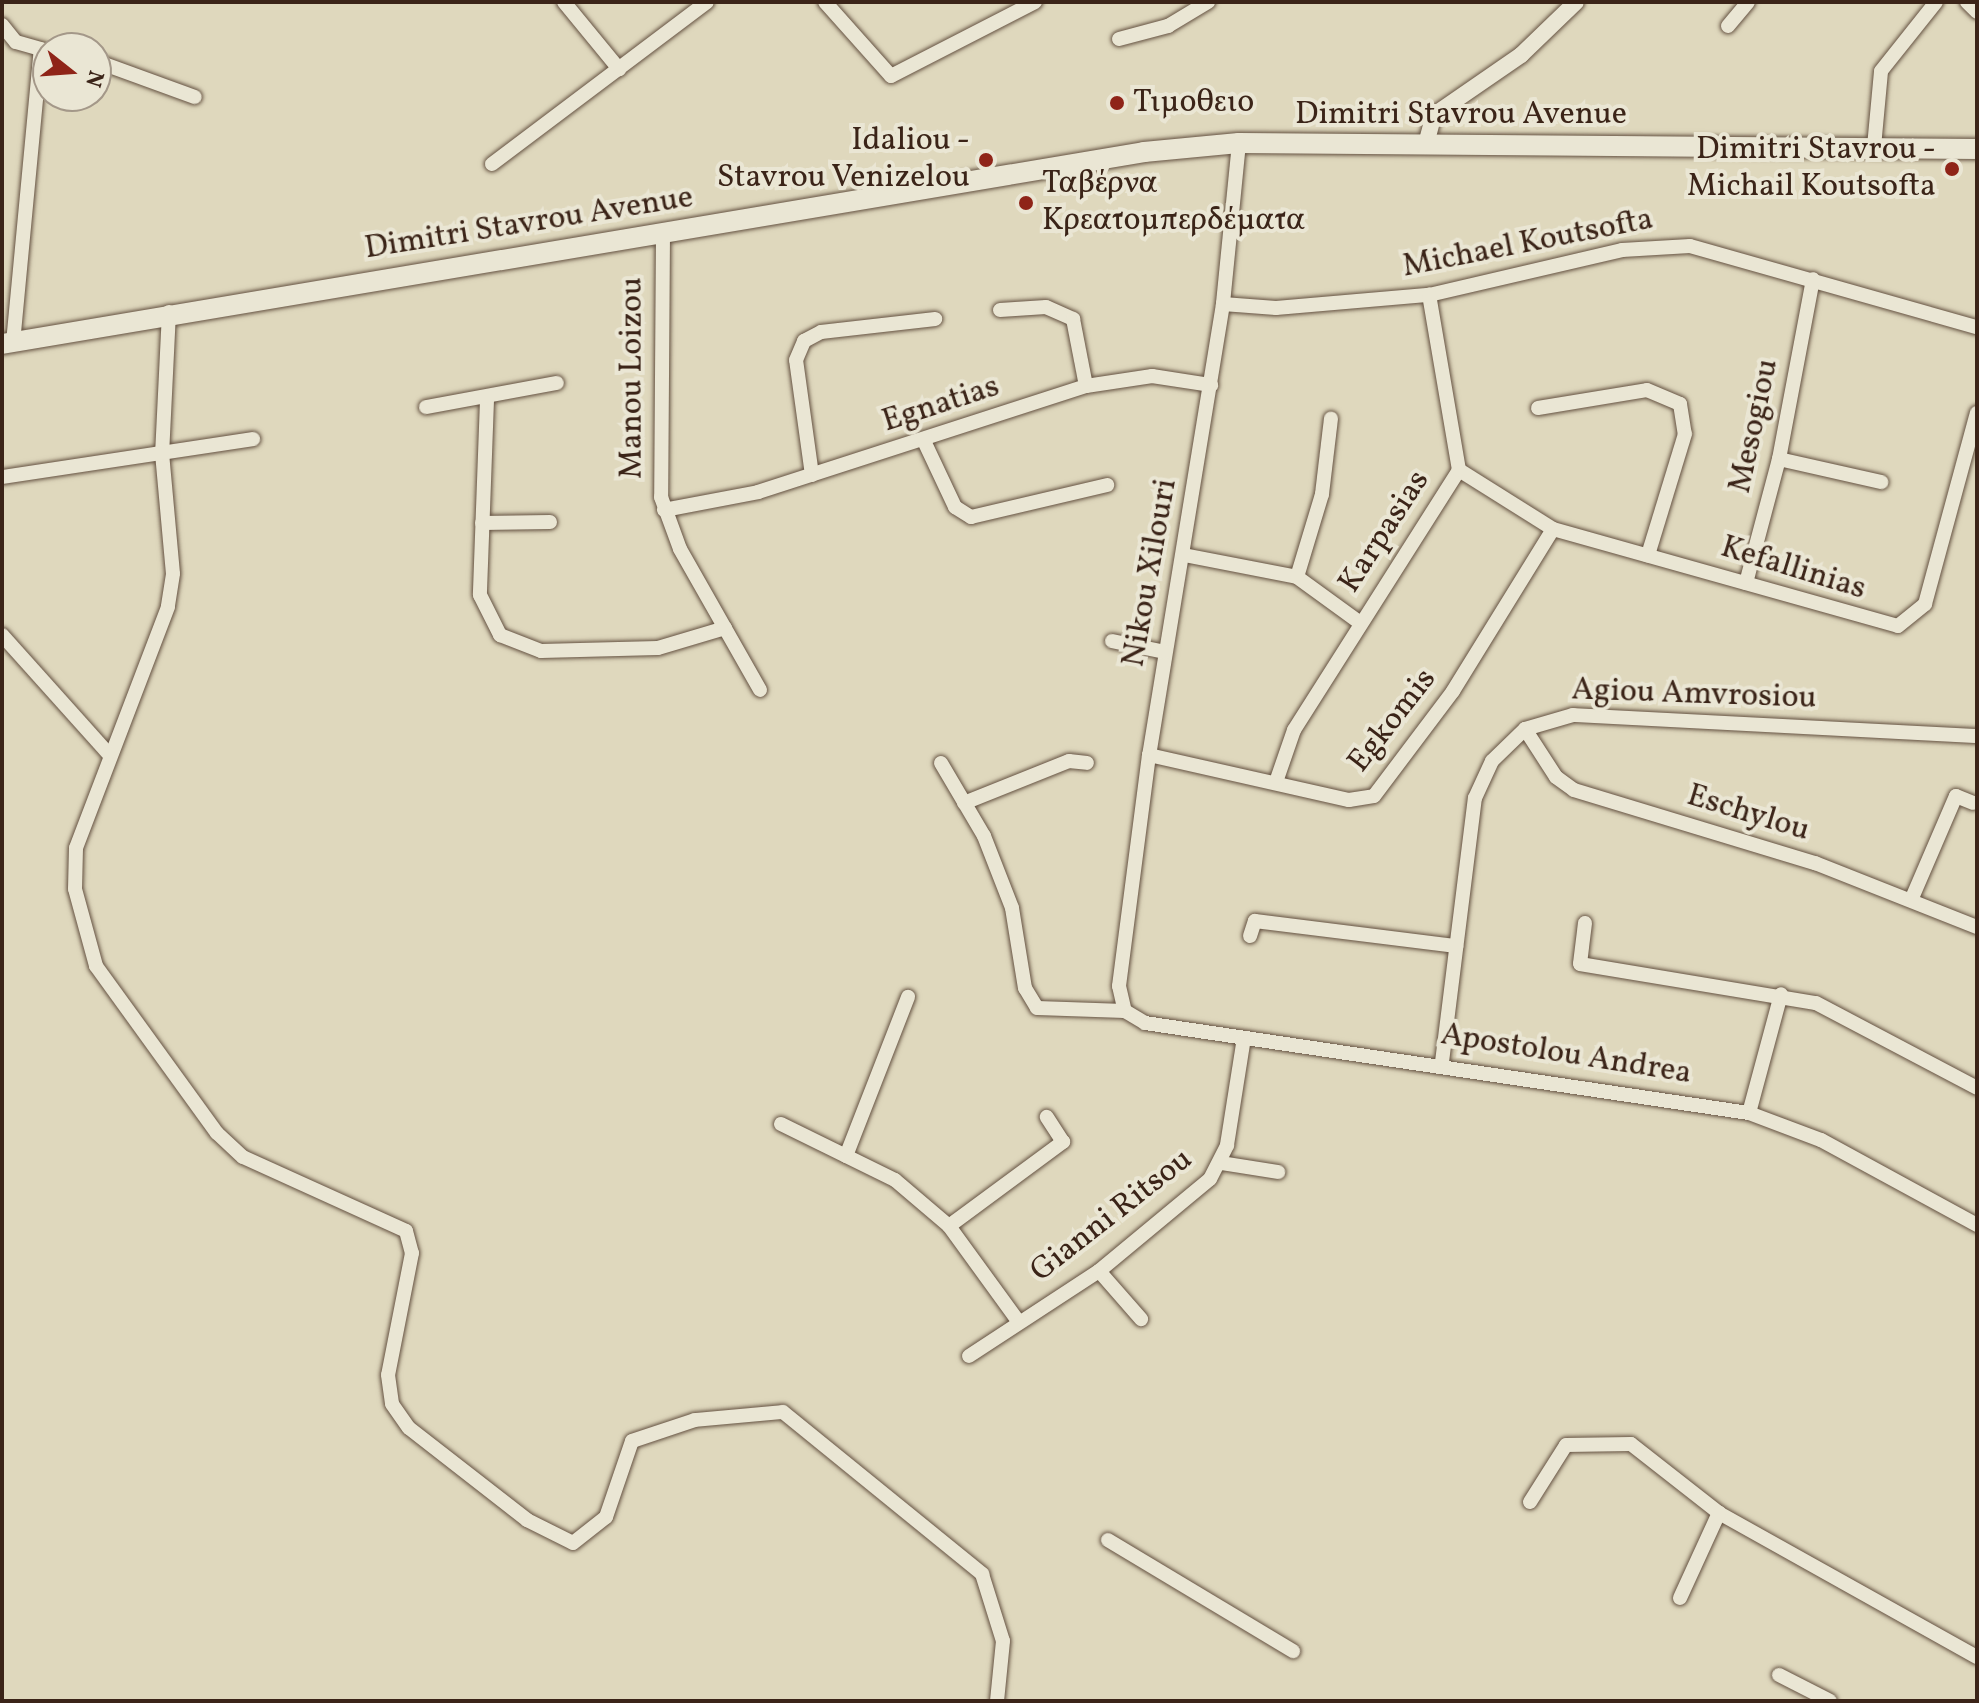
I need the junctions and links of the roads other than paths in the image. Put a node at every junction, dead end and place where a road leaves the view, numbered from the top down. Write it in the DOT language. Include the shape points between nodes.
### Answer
graph roads {
  1 [pos="564,2"];
  2 [pos="707,2"];
  3 [pos="825,2"];
  4 [pos="1035,2"];
  5 [pos="1208,2"];
  6 [pos="1576,2"];
  7 [pos="1748,2"];
  8 [pos="1936,2"];
  9 [pos="1967,2"];
  10 [pos="1977,12"];
  11 [pos="2,25"];
  12 [pos="1728,26"];
  13 [pos="1119,39"];
  14 [pos="32,47"];
  15 [pos="112,67"];
  16 [pos="619,69"];
  17 [pos="195,97"];
  18 [pos="36,112"];
  19 [pos="1239,143"];
  20 [pos="1426,144"];
  21 [pos="1874,147"];
  22 [pos="1977,149"];
  23 [pos="492,164"];
  24 [pos="663,234"];
  25 [pos="1813,279"];
  26 [pos="1429,295"];
  27 [pos="1223,304"];
  28 [pos="1000,310"];
  29 [pos="169,312"];
  30 [pos="935,319"];
  31 [pos="1977,327"];
  32 [pos="8,343"];
  33 [pos="557,383"];
  34 [pos="1211,385"];
  35 [pos="1086,386"];
  36 [pos="487,400"];
  37 [pos="426,407"];
  38 [pos="1538,408"];
  39 [pos="1977,413"];
  40 [pos="1331,419"];
  41 [pos="253,439"];
  42 [pos="924,441"];
  43 [pos="162,453"];
  44 [pos="1779,459"];
  45 [pos="1459,470"];
  46 [pos="812,475"];
  47 [pos="2,477"];
  48 [pos="1881,482"];
  49 [pos="1107,485"];
  50 [pos="664,510"];
  51 [pos="550,522"];
  52 [pos="482,523"];
  53 [pos="1553,529"];
  54 [pos="1184,555"];
  55 [pos="1648,555"];
  56 [pos="1297,577"];
  57 [pos="1746,583"];
  58 [pos="1359,622"];
  59 [pos="725,628"];
  60 [pos="2,635"];
  61 [pos="1112,641"];
  62 [pos="1165,652"];
  63 [pos="760,690"];
  64 [pos="1525,729"];
  65 [pos="1977,736"];
  66 [pos="108,753"];
  67 [pos="1149,755"];
  68 [pos="941,763"];
  69 [pos="1087,763"];
  70 [pos="1276,782"];
  71 [pos="964,803"];
  72 [pos="1973,803"];
  73 [pos="1912,898"];
  74 [pos="1585,923"];
  75 [pos="1977,927"];
  76 [pos="1250,936"];
  77 [pos="1456,946"];
  78 [pos="1781,994"];
  79 [pos="908,997"];
  80 [pos="1125,1011"];
  81 [pos="1244,1038"];
  82 [pos="1442,1062"];
  83 [pos="1977,1088"];
  84 [pos="1749,1113"];
  85 [pos="1047,1117"];
  86 [pos="781,1124"];
  87 [pos="846,1156"];
  88 [pos="1221,1163"];
  89 [pos="1278,1172"];
  90 [pos="1977,1225"];
  91 [pos="949,1226"];
  92 [pos="1099,1271"];
  93 [pos="1141,1319"];
  94 [pos="1018,1321"];
  95 [pos="969,1356"];
  96 [pos="1530,1502"];
  97 [pos="1719,1513"];
  98 [pos="1108,1540"];
  99 [pos="1680,1598"];
  100 [pos="1977,1638"];
  101 [pos="1293,1651"];
  102 [pos="1973,1655"];
  103 [pos="1779,1675"];
  104 [pos="997,1701"];
  105 [pos="1830,1701"];
  1 -- 16 [label="street"];
  2 -- 16 [label="street"];
  3 -- 4 [label="street" via="891,76"];
  5 -- 13 [label="street" via="1168,26"];
  6 -- 20 [label="street" via="1521,55 1434,115"];
  7 -- 12 [label="street"];
  8 -- 21 [label="street" via="1881,71"];
  9 -- 10 [label="street"];
  11 -- 14 [label="street" via="16,42"];
  15 -- 17 [label="street"];
  16 -- 23 [label="street"];
  18 -- 32 [label="street"];
  19 -- 20 [label="main road, Dimitri Stavrou Avenue"];
  19 -- 24 [label="main road, Dimitri Stavrou Avenue" via="1144,152"];
  19 -- 27 [label="street, Nikou Xilouri"];
  20 -- 21 [label="main road, Dimitri Stavrou Avenue"];
  21 -- 22 [label="main road, Dimitri Stavrou Avenue"];
  24 -- 29 [label="main road, Dimitri Stavrou Avenue"];
  24 -- 50 [label="street, Manou Loizou" via="656,448"];
  25 -- 26 [label="street, Michael Koutsofta" via="1725,251 1655,246"];
  25 -- 31 [label="street, Michael Koutsofta"];
  25 -- 44 [label="street, Mesogiou"];
  26 -- 27 [label="street, Michael Koutsofta" via="1276,308"];
  26 -- 45 [label="street, Karpasias"];
  27 -- 34 [label="street, Nikou Xilouri"];
  28 -- 35 [label="street" via="1046,307 1073,319"];
  29 -- 32 [label="main road, Dimitri Stavrou Avenue"];
  29 -- 43 [label="street"];
  30 -- 46 [label="street" via="821,332 804,341 796,365"];
  33 -- 36 [label="street"];
  34 -- 35 [label="street, Egnatias" via="1152,376"];
  34 -- 54 [label="street, Nikou Xilouri"];
  35 -- 42 [label="street, Egnatias"];
  36 -- 37 [label="street"];
  36 -- 52 [label="street"];
  38 -- 55 [label="street" via="1647,390 1680,404 1685,434"];
  39 -- 57 [label="street, Kefallinias" via="1916,619 1885,625"];
  40 -- 56 [label="street" via="1322,494"];
  41 -- 43 [label="street"];
  42 -- 46 [label="street, Egnatias"];
  42 -- 49 [label="street" via="955,507 971,517"];
  43 -- 47 [label="street"];
  43 -- 66 [label="street" via="173,574 168,607"];
  44 -- 48 [label="street"];
  44 -- 57 [label="street, Mesogiou"];
  45 -- 53 [label="street, Kefallinias"];
  45 -- 58 [label="street, Karpasias"];
  46 -- 50 [label="street, Egnatias"];
  50 -- 59 [label="street, Manou Loizou"];
  51 -- 52 [label="street"];
  52 -- 59 [label="street" via="480,595 494,627 518,646 658,648"];
  53 -- 55 [label="street, Kefallinias"];
  53 -- 70 [label="street, Egkomis" via="1453,691 1380,792 1349,800"];
  54 -- 56 [label="street"];
  54 -- 62 [label="street, Nikou Xilouri"];
  55 -- 57 [label="street, Kefallinias"];
  56 -- 58 [label="street"];
  58 -- 70 [label="street, Karpasias" via="1289,740"];
  59 -- 63 [label="street, Manou Loizou"];
  60 -- 66 [label="street"];
  61 -- 62 [label="street"];
  62 -- 67 [label="street, Nikou Xilouri"];
  64 -- 65 [label="street, Agiou Amvrosiou" via="1586,715"];
  64 -- 73 [label="street, Eschylou" via="1556,777 1574,790"];
  64 -- 77 [label="street" via="1499,751 1478,787"];
  66 -- 104 [label="street" via="76,848 75,889 96,966 217,1133 243,1157 406,1231 412,1253 388,1375 392,1404 409,1428 527,1520 573,1543 606,1517 632,1441 695,1420 783,1412 982,1574 1003,1641"];
  67 -- 70 [label="street, Egkomis"];
  67 -- 80 [label="street, Nikou Xilouri" via="1119,986"];
  68 -- 71 [label="street"];
  69 -- 71 [label="street" via="1069,761"];
  71 -- 80 [label="street, Apostolou Andrea" via="1012,908 1025,988 1037,1008"];
  72 -- 73 [label="street" via="1956,796"];
  73 -- 75 [label="street, Eschylou"];
  74 -- 78 [label="street" via="1580,964"];
  76 -- 77 [label="street" via="1255,921"];
  77 -- 82 [label="street"];
  78 -- 83 [label="street" via="1842,1013"];
  78 -- 84 [label="street"];
  79 -- 87 [label="street"];
  80 -- 81 [label="street, Apostolou Andrea" via="1145,1023"];
  81 -- 82 [label="street, Apostolou Andrea"];
  81 -- 88 [label="street, Gianni Ritsou"];
  82 -- 84 [label="street, Apostolou Andrea"];
  84 -- 90 [label="street, Apostolou Andrea" via="1813,1136"];
  85 -- 91 [label="street" via="1063,1142"];
  86 -- 87 [label="street"];
  87 -- 91 [label="street" via="895,1180"];
  88 -- 89 [label="street"];
  88 -- 92 [label="street, Gianni Ritsou" via="1194,1195"];
  91 -- 94 [label="street"];
  92 -- 93 [label="street"];
  92 -- 94 [label="street, Gianni Ritsou"];
  94 -- 95 [label="street, Gianni Ritsou"];
  96 -- 97 [label="street" via="1566,1445 1631,1444"];
  97 -- 99 [label="street"];
  97 -- 102 [label="street"];
  98 -- 101 [label="street"];
  100 -- 102 [label="street"];
  103 -- 105 [label="street"];
}
